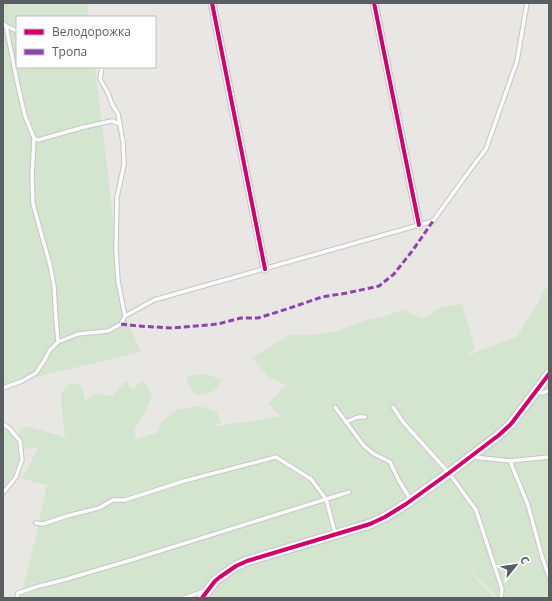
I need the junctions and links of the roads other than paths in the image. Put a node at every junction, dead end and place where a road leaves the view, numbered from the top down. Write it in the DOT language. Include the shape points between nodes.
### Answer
graph roads {
  1 [pos="212,3"];
  2 [pos="374,3"];
  3 [pos="527,3"];
  4 [pos="4,25"];
  5 [pos="16,31"];
  6 [pos="102,68"];
  7 [pos="120,124"];
  8 [pos="34,138"];
  9 [pos="419,225"];
  10 [pos="265,269"];
  11 [pos="125,316"];
  12 [pos="58,342"];
  13 [pos="549,374"];
  14 [pos="3,388"];
  15 [pos="549,390"];
  16 [pos="535,391"];
  17 [pos="335,407"];
  18 [pos="393,408"];
  19 [pos="365,417"];
  20 [pos="346,422"];
  21 [pos="3,424"];
  22 [pos="470,457"];
  23 [pos="549,457"];
  24 [pos="510,461"];
  25 [pos="449,473"];
  26 [pos="349,492"];
  27 [pos="3,493"];
  28 [pos="326,499"];
  29 [pos="411,500"];
  30 [pos="36,523"];
  31 [pos="336,535"];
  32 [pos="543,560"];
  33 [pos="549,560"];
  34 [pos="549,577"];
  35 [pos="208,589"];
  36 [pos="17,598"];
  37 [pos="184,598"];
  38 [pos="202,598"];
  39 [pos="501,598"];
  1 -- 10 [label="street"];
  2 -- 9 [label="street"];
  3 -- 9 [label="lane" via="517,61 486,149 433,221"];
  4 -- 5 [label="lane"];
  4 -- 8 [label="lane" via="25,116"];
  6 -- 7 [label="lane" via="100,79 118,114"];
  7 -- 8 [label="lane" via="112,121 38,140"];
  7 -- 11 [label="lane" via="124,142 124,165 117,197 116,249 118,281"];
  8 -- 12 [label="lane" via="33,204 54,286"];
  9 -- 10 [label="lane"];
  10 -- 11 [label="lane" via="154,300"];
  11 -- 12 [label="lane" via="121,324 108,331 78,334"];
  12 -- 14 [label="lane" via="36,373"];
  13 -- 16 [label="street"];
  15 -- 16 [label="lane" via="543,393"];
  16 -- 22 [label="street" via="508,427"];
  17 -- 20 [label="lane"];
  18 -- 25 [label="lane"];
  19 -- 20 [label="lane"];
  20 -- 29 [label="lane" via="364,446 390,462"];
  21 -- 27 [label="lane" via="20,441 22,460 16,477"];
  22 -- 24 [label="lane"];
  22 -- 25 [label="street"];
  23 -- 24 [label="lane"];
  24 -- 32 [label="lane" via="528,505"];
  25 -- 29 [label="street"];
  25 -- 39 [label="lane" via="476,510 502,589"];
  26 -- 28 [label="lane"];
  28 -- 30 [label="lane" via="312,479 276,457 184,481 125,500 113,500 99,508 43,524"];
  28 -- 31 [label="lane"];
  28 -- 36 [label="lane" via="36,587 18,593"];
  29 -- 31 [label="street" via="377,521"];
  31 -- 35 [label="street" via="247,561 236,566"];
  32 -- 33 [label="lane"];
  32 -- 34 [label="lane"];
  35 -- 37 [label="lane"];
  35 -- 38 [label="street"];
}
